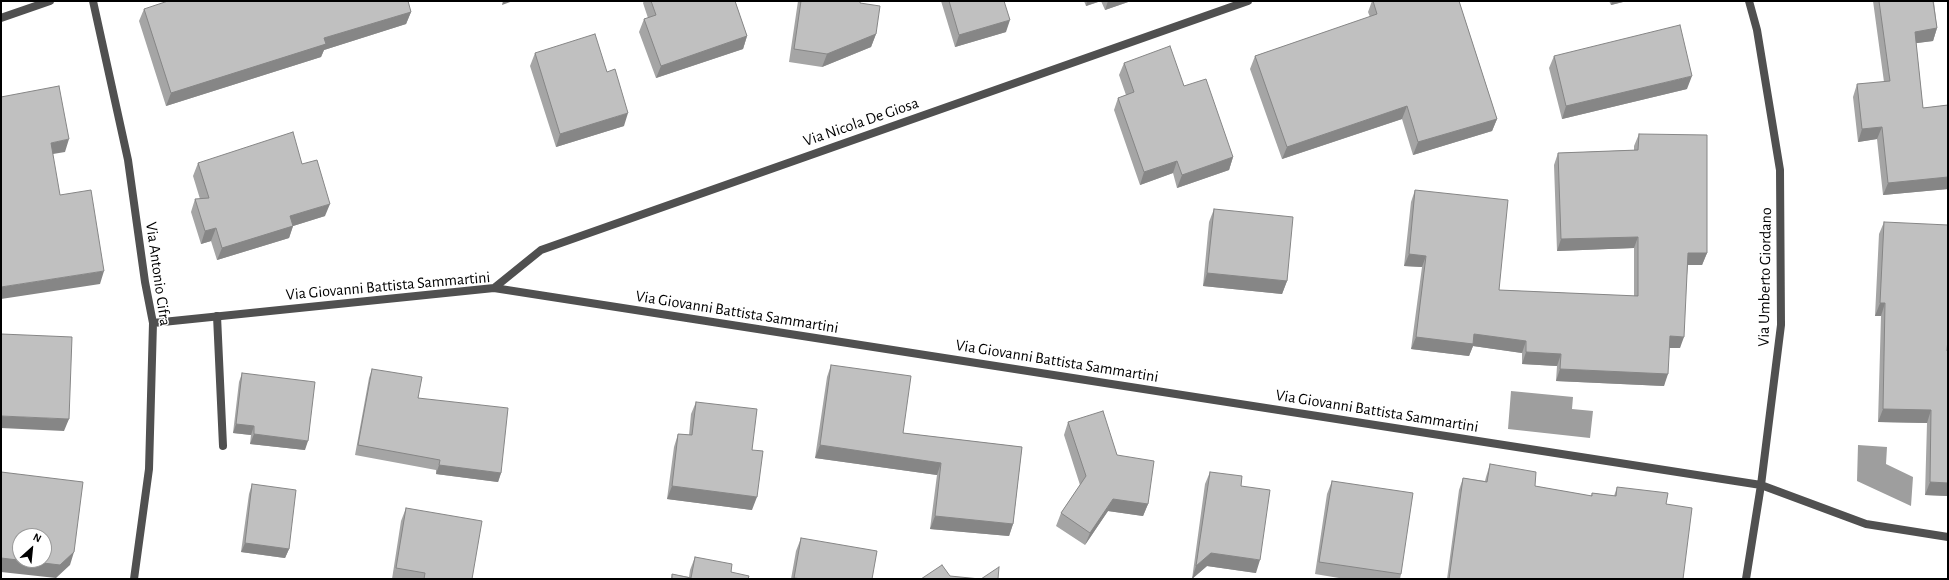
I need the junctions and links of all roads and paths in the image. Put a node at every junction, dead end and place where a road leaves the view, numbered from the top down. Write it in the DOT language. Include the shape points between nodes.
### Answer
graph roads {
  1 [pos="50,1"];
  2 [pos="93,1"];
  3 [pos="1248,1"];
  4 [pos="1750,1"];
  5 [pos="1,18"];
  6 [pos="494,288"];
  7 [pos="217,316"];
  8 [pos="153,323"];
  9 [pos="223,446"];
  10 [pos="1761,485"];
  11 [pos="1948,537"];
  12 [pos="134,579"];
  13 [pos="1746,579"];
  1 -- 5 [label="street"];
  2 -- 8 [label="street, Via Antonio Cifra" via="128,160"];
  3 -- 6 [label="street, Via Nicola De Giosa" via="541,250"];
  4 -- 10 [label="street, Via Umberto Giordano" via="1780,170 1781,325"];
  6 -- 7 [label="street, Via Giovanni Battista Sammartini"];
  6 -- 10 [label="street, Via Giovanni Battista Sammartini"];
  7 -- 8 [label="street, Via Giovanni Battista Sammartini"];
  7 -- 9 [label="street"];
  8 -- 12 [label="street, Via Antonio Cifra" via="149,469"];
  10 -- 11 [label="street, Via Giovanni Battista Sammartini" via="1866,524"];
  10 -- 13 [label="street, Via Umberto Giordano"];
}
